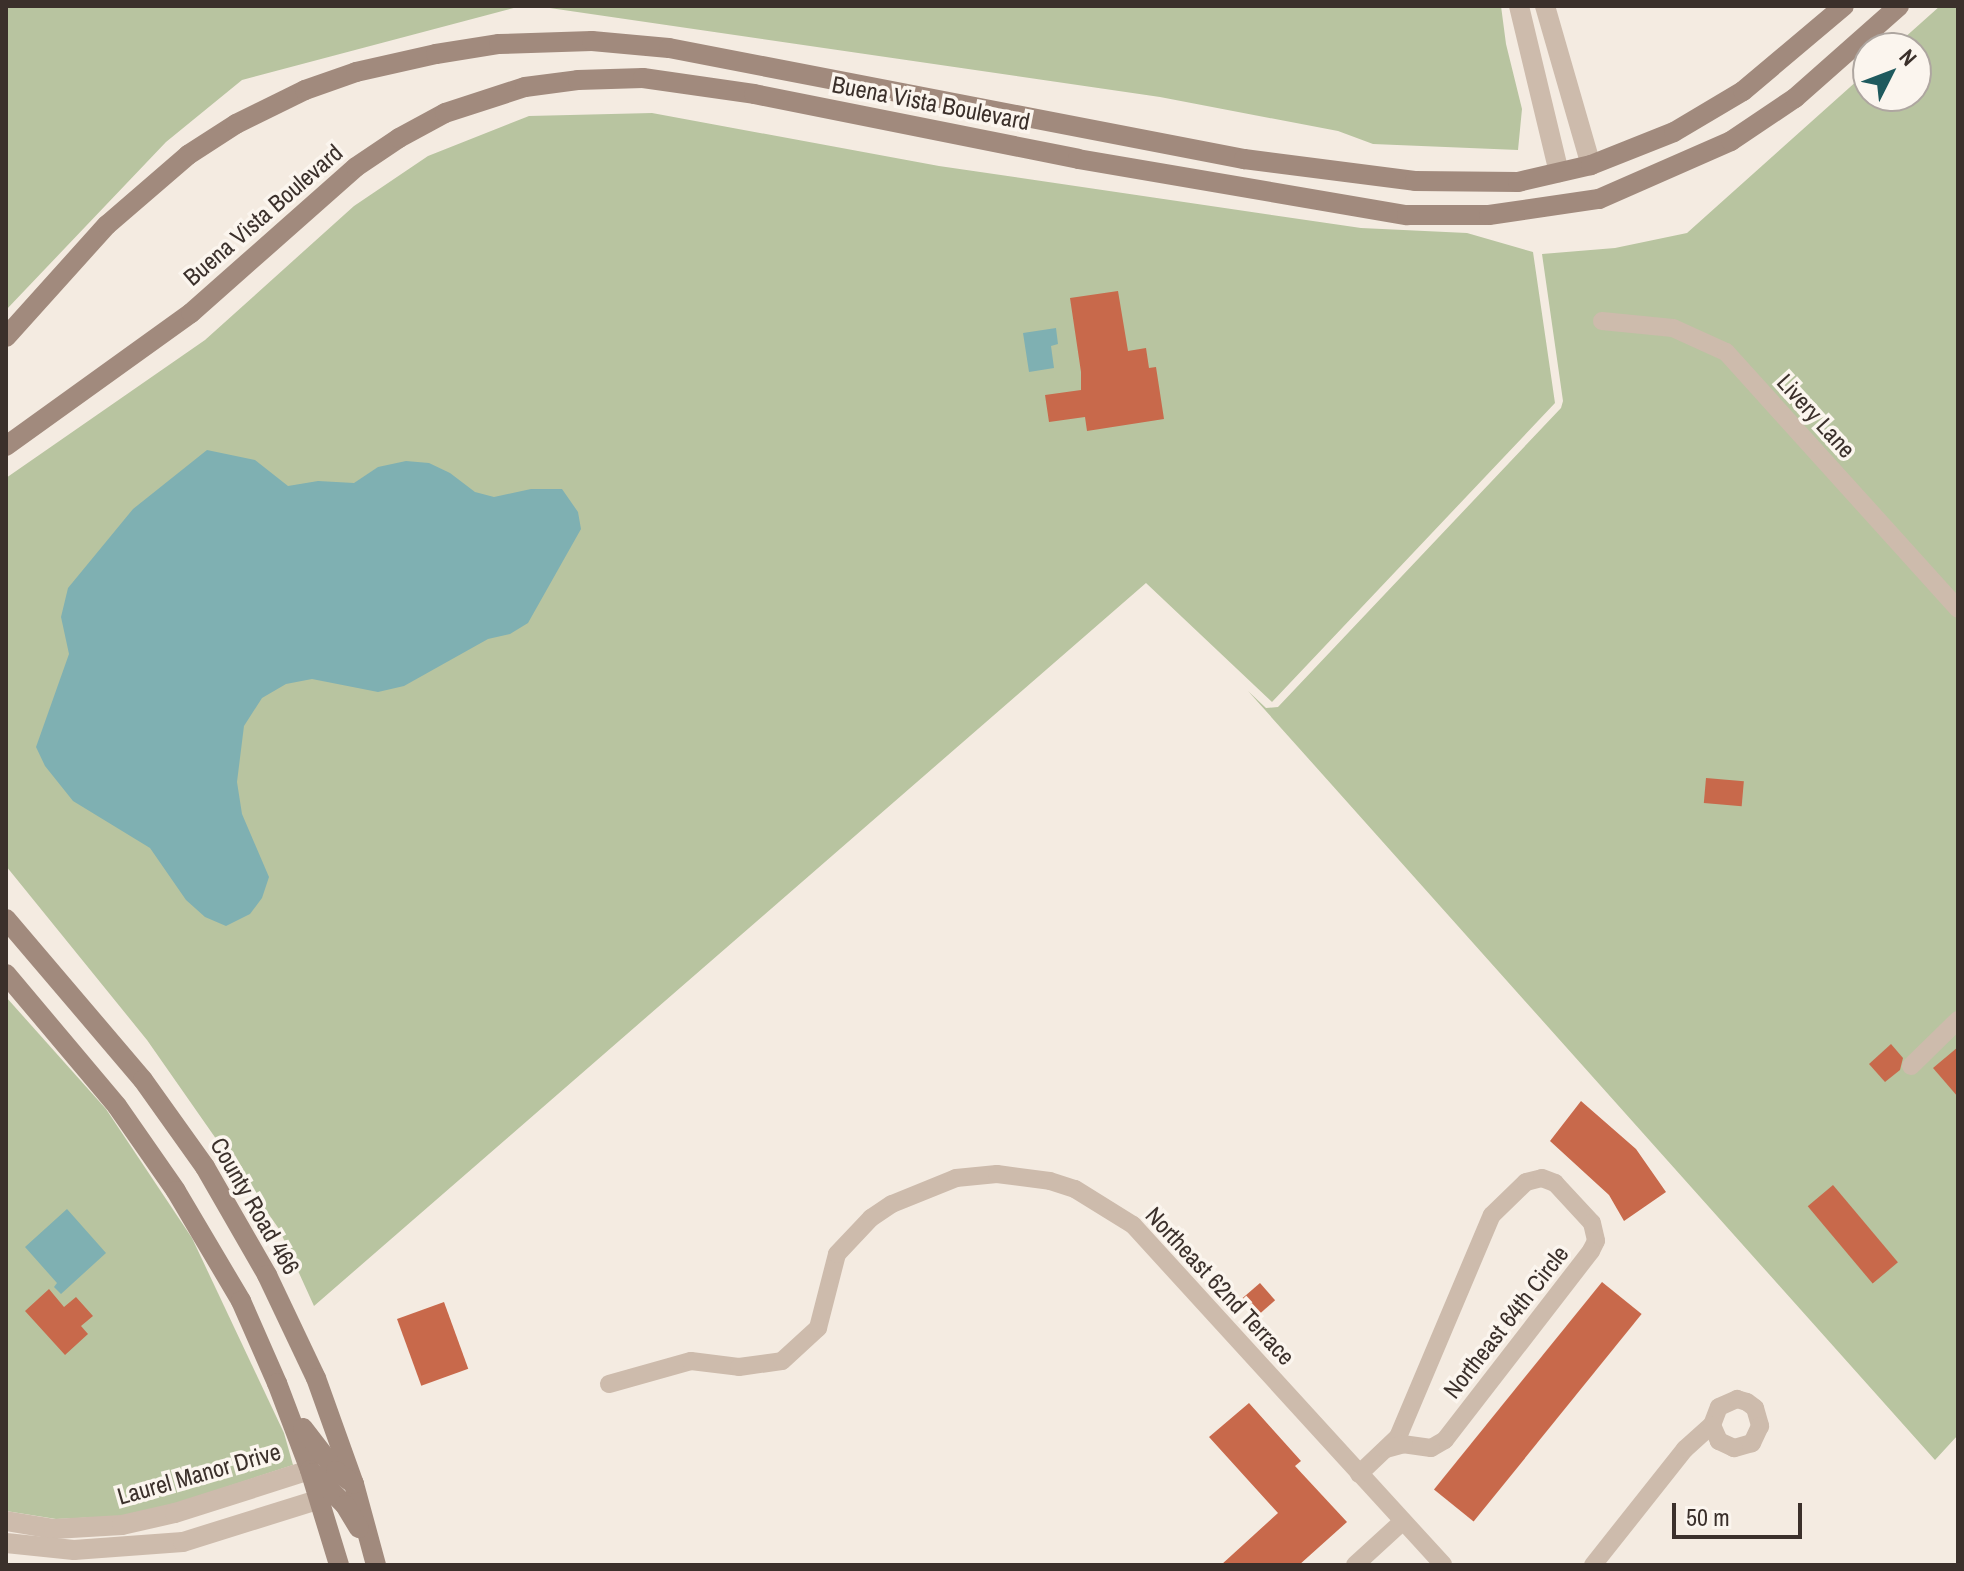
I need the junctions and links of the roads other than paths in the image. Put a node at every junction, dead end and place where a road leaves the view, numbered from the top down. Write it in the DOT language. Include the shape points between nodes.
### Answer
graph roads {
  1 [pos="1519,6"];
  2 [pos="1545,6"];
  3 [pos="1844,6"];
  4 [pos="1899,6"];
  5 [pos="1591,165"];
  6 [pos="1559,172"];
  7 [pos="1599,199"];
  8 [pos="1565,205"];
  9 [pos="1602,321"];
  10 [pos="6,337"];
  11 [pos="6,446"];
  12 [pos="1958,609"];
  13 [pos="6,919"];
  14 [pos="6,974"];
  15 [pos="1958,1020"];
  16 [pos="1911,1066"];
  17 [pos="277,1383"];
  18 [pos="609,1384"];
  19 [pos="1712,1425"];
  20 [pos="1387,1449"];
  21 [pos="310,1470"];
  22 [pos="1359,1474"];
  23 [pos="354,1484"];
  24 [pos="320,1499"];
  25 [pos="175,1513"];
  26 [pos="6,1521"];
  27 [pos="1403,1521"];
  28 [pos="183,1542"];
  29 [pos="6,1543"];
  30 [pos="375,1558"];
  31 [pos="339,1565"];
  32 [pos="1355,1565"];
  33 [pos="1443,1565"];
  34 [pos="1593,1565"];
  1 -- 6 [label="street"];
  2 -- 5 [label="street"];
  3 -- 5 [label="main road, Buena Vista Boulevard" via="1743,91 1674,132"];
  4 -- 7 [label="main road, Buena Vista Boulevard" via="1795,98 1731,141"];
  5 -- 6 [label="main road, Buena Vista Boulevard"];
  5 -- 7 [label="main road"];
  6 -- 8 [label="main road"];
  6 -- 10 [label="main road, Buena Vista Boulevard" via="1518,182 1415,181 1244,159 669,48 592,41 499,44 356,72 236,124 188,155 107,225"];
  7 -- 8 [label="main road, Buena Vista Boulevard"];
  8 -- 11 [label="main road, Buena Vista Boulevard" via="1489,215 1407,215 1078,159 754,94 657,80 578,80 525,87 445,113 367,160 298,214 191,313"];
  9 -- 12 [label="street, Livery Lane" via="1673,328 1726,352"];
  13 -- 23 [label="main road, County Road 466" via="134,1069 205,1167 298,1340"];
  14 -- 17 [label="main road" via="117,1106 176,1191 241,1301"];
  15 -- 16 [label="street"];
  17 -- 21 [label="main road"];
  17 -- 23 [label="main road" via="316,1447"];
  18 -- 22 [label="street, Northeast 62nd Terrace" via="691,1361 739,1367 782,1361 818,1328 837,1254 871,1218 956,1178 1024,1176 1075,1189 1133,1225"];
  19 -- 34 [label="street" via="1685,1449"];
  20 -- 20 [label="street, Northeast 64th Circle" via="1404,1444 1431,1448 1445,1440 1591,1251 1596,1241 1592,1223 1551,1180 1526,1182 1492,1215 1398,1437"];
  20 -- 22 [label="street, Northeast 64th Circle"];
  21 -- 24 [label="main road"];
  21 -- 25 [label="street, Laurel Manor Drive"];
  21 -- 30 [label="main road" via="345,1505"];
  22 -- 27 [label="street, Northeast 62nd Terrace"];
  23 -- 30 [label="main road, County Road 466"];
  24 -- 28 [label="street"];
  24 -- 31 [label="main road"];
  25 -- 26 [label="street, Laurel Manor Drive" via="122,1525 54,1529"];
  25 -- 28 [label="street"];
  27 -- 32 [label="street"];
  27 -- 33 [label="street, Northeast 62nd Terrace"];
  28 -- 29 [label="street" via="74,1550"];
}
